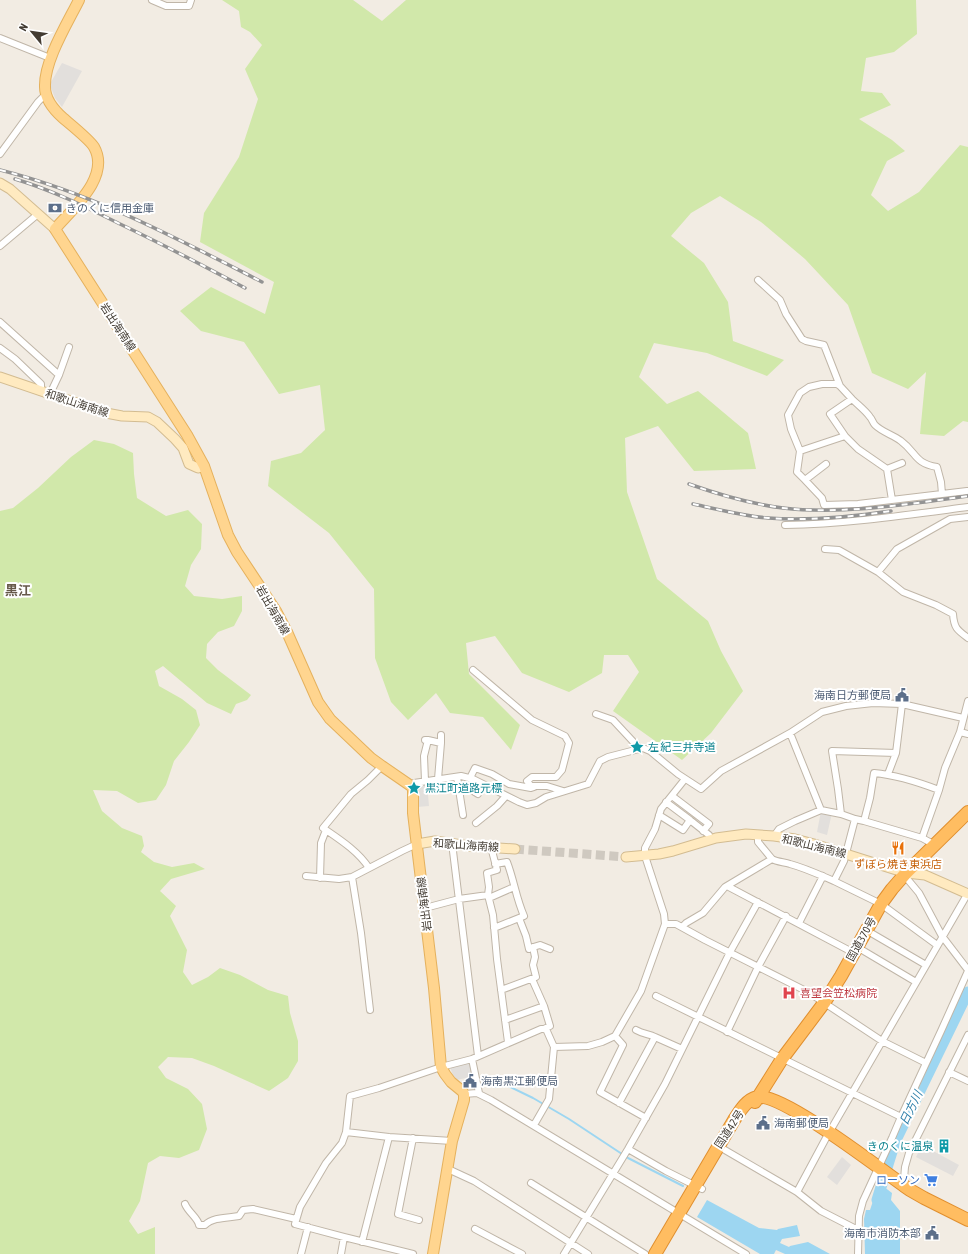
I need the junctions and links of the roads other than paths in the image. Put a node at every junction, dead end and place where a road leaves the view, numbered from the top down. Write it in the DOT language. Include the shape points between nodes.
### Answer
graph roads {
  1 [pos="79,0"];
  2 [pos="152,0"];
  3 [pos="191,0"];
  4 [pos="0,38"];
  5 [pos="50,58"];
  6 [pos="47,96"];
  7 [pos="0,154"];
  8 [pos="0,183"];
  9 [pos="38,214"];
  10 [pos="55,229"];
  11 [pos="0,246"];
  12 [pos="758,280"];
  13 [pos="0,322"];
  14 [pos="69,347"];
  15 [pos="0,348"];
  16 [pos="59,375"];
  17 [pos="0,377"];
  18 [pos="840,386"];
  19 [pos="46,393"];
  20 [pos="852,399"];
  21 [pos="845,436"];
  22 [pos="800,451"];
  23 [pos="902,463"];
  24 [pos="826,464"];
  25 [pos="204,466"];
  26 [pos="887,469"];
  27 [pos="805,480"];
  28 [pos="968,492"];
  29 [pos="942,494"];
  30 [pos="892,500"];
  31 [pos="968,507"];
  32 [pos="968,517"];
  33 [pos="785,525"];
  34 [pos="825,549"];
  35 [pos="878,572"];
  36 [pos="968,638"];
  37 [pos="473,670"];
  38 [pos="968,701"];
  39 [pos="902,704"];
  40 [pos="596,714"];
  41 [pos="964,718"];
  42 [pos="960,732"];
  43 [pos="790,733"];
  44 [pos="968,734"];
  45 [pos="442,735"];
  46 [pos="441,743"];
  47 [pos="640,749"];
  48 [pos="896,753"];
  49 [pos="382,766"];
  50 [pos="888,774"];
  51 [pos="458,777"];
  52 [pos="470,778"];
  53 [pos="438,779"];
  54 [pos="685,779"];
  55 [pos="425,782"];
  56 [pos="411,786"];
  57 [pos="538,786"];
  58 [pos="459,787"];
  59 [pos="940,790"];
  60 [pos="563,791"];
  61 [pos="478,794"];
  62 [pos="506,796"];
  63 [pos="672,796"];
  64 [pos="666,802"];
  65 [pos="821,810"];
  66 [pos="968,812"];
  67 [pos="841,814"];
  68 [pos="463,815"];
  69 [pos="659,815"];
  70 [pos="855,819"];
  71 [pos="690,820"];
  72 [pos="864,821"];
  73 [pos="476,823"];
  74 [pos="326,830"];
  75 [pos="703,831"];
  76 [pos="758,835"];
  77 [pos="774,836"];
  78 [pos="922,838"];
  79 [pos="710,840"];
  80 [pos="452,843"];
  81 [pos="417,844"];
  82 [pos="935,845"];
  83 [pos="491,847"];
  84 [pos="515,849"];
  85 [pos="846,854"];
  86 [pos="645,856"];
  87 [pos="626,858"];
  88 [pos="772,859"];
  89 [pos="495,864"];
  90 [pos="369,868"];
  91 [pos="905,874"];
  92 [pos="306,876"];
  93 [pos="823,876"];
  94 [pos="352,877"];
  95 [pos="320,878"];
  96 [pos="834,881"];
  97 [pos="727,886"];
  98 [pos="514,888"];
  99 [pos="968,893"];
  100 [pos="489,897"];
  101 [pos="458,899"];
  102 [pos="758,902"];
  103 [pos="881,904"];
  104 [pos="425,908"];
  105 [pos="786,916"];
  106 [pos="519,918"];
  107 [pos="665,924"];
  108 [pos="799,924"];
  109 [pos="682,927"];
  110 [pos="494,928"];
  111 [pos="866,930"];
  112 [pos="942,936"];
  113 [pos="937,945"];
  114 [pos="531,948"];
  115 [pos="550,949"];
  116 [pos="855,950"];
  117 [pos="730,952"];
  118 [pos="926,965"];
  119 [pos="758,967"];
  120 [pos="968,970"];
  121 [pos="532,979"];
  122 [pos="916,982"];
  123 [pos="501,990"];
  124 [pos="656,996"];
  125 [pos="824,1003"];
  126 [pos="544,1006"];
  127 [pos="370,1010"];
  128 [pos="698,1017"];
  129 [pos="505,1020"];
  130 [pos="544,1029"];
  131 [pos="636,1030"];
  132 [pos="727,1032"];
  133 [pos="968,1035"];
  134 [pos="615,1036"];
  135 [pos="655,1037"];
  136 [pos="508,1042"];
  137 [pos="882,1042"];
  138 [pos="554,1047"];
  139 [pos="682,1050"];
  140 [pos="475,1057"];
  141 [pos="782,1059"];
  142 [pos="926,1063"];
  143 [pos="441,1067"];
  144 [pos="950,1072"];
  145 [pos="770,1078"];
  146 [pos="968,1081"];
  147 [pos="479,1093"];
  148 [pos="853,1093"];
  149 [pos="464,1094"];
  150 [pos="758,1097"];
  151 [pos="777,1102"];
  152 [pos="619,1103"];
  153 [pos="745,1111"];
  154 [pos="901,1117"];
  155 [pos="646,1118"];
  156 [pos="534,1125"];
  157 [pos="346,1132"];
  158 [pos="828,1135"];
  159 [pos="389,1137"];
  160 [pos="413,1138"];
  161 [pos="452,1141"];
  162 [pos="721,1148"];
  163 [pos="628,1149"];
  164 [pos="448,1169"];
  165 [pos="878,1171"];
  166 [pos="613,1173"];
  167 [pos="530,1183"];
  168 [pos="899,1185"];
  169 [pos="699,1187"];
  170 [pos="797,1192"];
  171 [pos="185,1204"];
  172 [pos="683,1215"];
  173 [pos="586,1218"];
  174 [pos="296,1219"];
  175 [pos="419,1220"];
  176 [pos="968,1220"];
  177 [pos="308,1227"];
  178 [pos="968,1227"];
  179 [pos="474,1229"];
  180 [pos="858,1230"];
  181 [pos="344,1237"];
  182 [pos="362,1242"];
  183 [pos="570,1243"];
  184 [pos="391,1252"];
  185 [pos="301,1254"];
  186 [pos="341,1254"];
  187 [pos="413,1254"];
  188 [pos="433,1254"];
  189 [pos="522,1254"];
  190 [pos="564,1254"];
  191 [pos="588,1254"];
  192 [pos="645,1254"];
  193 [pos="655,1254"];
  194 [pos="665,1254"];
  195 [pos="746,1254"];
  196 [pos="858,1254"];
  1 -- 5 [label="main road"];
  2 -- 3 [label="street" via="166,6 189,6"];
  4 -- 5 [label="street"];
  5 -- 6 [label="main road" via="45,79"];
  6 -- 7 [label="street" via="38,102"];
  6 -- 10 [label="main road" via="56,112 93,147 98,168 89,190"];
  8 -- 9 [label="main road"];
  9 -- 10 [label="main road"];
  9 -- 11 [label="street"];
  10 -- 25 [label="main road, 岩出海南線" via="187,435"];
  12 -- 18 [label="street" via="780,300 802,339 824,345"];
  13 -- 16 [label="street"];
  14 -- 16 [label="street"];
  15 -- 19 [label="street" via="41,384"];
  16 -- 19 [label="street"];
  17 -- 19 [label="main road, 和歌山海南線"];
  18 -- 20 [label="street"];
  18 -- 22 [label="street" via="822,384 808,387 800,393 788,415"];
  19 -- 25 [label="main road, 和歌山海南線" via="106,413 148,417 157,422 183,448 189,464 198,468"];
  20 -- 21 [label="street" via="830,414"];
  20 -- 29 [label="street" via="875,424 901,441 919,460 938,467"];
  21 -- 22 [label="street"];
  21 -- 26 [label="street" via="858,449"];
  22 -- 27 [label="street" via="797,472"];
  23 -- 26 [label="street"];
  24 -- 27 [label="street"];
  25 -- 49 [label="main road, 岩出海南線" via="228,535 276,611 318,702 330,719"];
  26 -- 30 [label="street"];
  27 -- 30 [label="street" via="822,498 824,505"];
  28 -- 29 [label="street"];
  29 -- 30 [label="street"];
  31 -- 33 [label="street" via="816,525"];
  32 -- 35 [label="street" via="950,519 897,549"];
  34 -- 35 [label="street" via="839,550"];
  35 -- 36 [label="street" via="903,592 936,604 953,614 954,625"];
  37 -- 57 [label="street" via="532,720 565,736 569,742 562,770 556,776 532,777 527,781 531,786"];
  38 -- 41 [label="street"];
  39 -- 41 [label="street"];
  39 -- 43 [label="street" via="873,703 822,712"];
  39 -- 48 [label="street"];
  40 -- 47 [label="street" via="613,720"];
  41 -- 42 [label="street"];
  42 -- 44 [label="street"];
  42 -- 59 [label="street" via="945,768"];
  43 -- 54 [label="street" via="721,771 701,789"];
  43 -- 65 [label="street"];
  45 -- 46 [label="street"];
  46 -- 53 [label="street"];
  46 -- 55 [label="street" via="426,740"];
  47 -- 54 [label="street" via="650,751"];
  47 -- 60 [label="street" via="600,761 588,784"];
  48 -- 50 [label="street"];
  48 -- 67 [label="street" via="832,751"];
  49 -- 56 [label="main road, 岩出海南線"];
  49 -- 74 [label="street" via="351,794 323,828"];
  50 -- 59 [label="street"];
  50 -- 72 [label="street" via="874,773"];
  51 -- 52 [label="street"];
  51 -- 53 [label="street"];
  51 -- 58 [label="street"];
  52 -- 57 [label="street" via="475,768 509,784 531,788"];
  52 -- 62 [label="street"];
  53 -- 55 [label="street"];
  54 -- 63 [label="street"];
  55 -- 56 [label="street" via="414,783"];
  56 -- 81 [label="main road, 岩出海南線"];
  57 -- 60 [label="street"];
  58 -- 61 [label="street"];
  58 -- 68 [label="street"];
  59 -- 78 [label="street"];
  60 -- 62 [label="street" via="527,805"];
  62 -- 73 [label="street"];
  63 -- 64 [label="street"];
  63 -- 75 [label="street" via="709,824"];
  64 -- 69 [label="street"];
  64 -- 71 [label="street"];
  65 -- 67 [label="street"];
  65 -- 77 [label="street" via="780,829"];
  66 -- 82 [label="highway, 国道370号"];
  67 -- 70 [label="street"];
  69 -- 71 [label="street" via="683,830"];
  69 -- 86 [label="street" via="655,829 644,848"];
  70 -- 72 [label="street"];
  70 -- 85 [label="street"];
  71 -- 75 [label="street"];
  72 -- 78 [label="street"];
  74 -- 90 [label="street" via="353,851"];
  74 -- 95 [label="street" via="321,843"];
  75 -- 79 [label="street"];
  76 -- 77 [label="main road, 和歌山海南線"];
  76 -- 79 [label="main road, 和歌山海南線" via="746,834"];
  76 -- 88 [label="street" via="758,842"];
  77 -- 85 [label="main road, 和歌山海南線"];
  78 -- 82 [label="street"];
  79 -- 86 [label="main road, 和歌山海南線" via="674,851"];
  80 -- 81 [label="main road, 和歌山海南線" via="435,841"];
  80 -- 83 [label="main road, 和歌山海南線"];
  80 -- 101 [label="street"];
  81 -- 90 [label="street"];
  81 -- 104 [label="main road, 岩出海南線"];
  82 -- 91 [label="highway, 国道370号"];
  83 -- 84 [label="main road, 和歌山海南線"];
  83 -- 89 [label="street"];
  85 -- 91 [label="main road, 和歌山海南線"];
  85 -- 96 [label="street"];
  86 -- 87 [label="main road, 和歌山海南線"];
  86 -- 107 [label="street"];
  88 -- 93 [label="street"];
  88 -- 97 [label="street"];
  89 -- 98 [label="street" via="507,862"];
  89 -- 100 [label="street" via="497,870 487,873"];
  90 -- 94 [label="street"];
  91 -- 99 [label="main road, 和歌山海南線" via="925,875"];
  91 -- 103 [label="highway, 国道370号"];
  91 -- 112 [label="street" via="919,893"];
  92 -- 95 [label="street"];
  93 -- 96 [label="street"];
  93 -- 108 [label="street"];
  94 -- 95 [label="street"];
  94 -- 127 [label="street"];
  96 -- 103 [label="street"];
  97 -- 102 [label="street"];
  97 -- 109 [label="street" via="703,913"];
  98 -- 100 [label="street"];
  98 -- 106 [label="street" via="524,916"];
  99 -- 112 [label="street"];
  100 -- 101 [label="street"];
  100 -- 110 [label="street"];
  101 -- 104 [label="street"];
  101 -- 140 [label="street"];
  102 -- 105 [label="street"];
  102 -- 117 [label="street"];
  103 -- 111 [label="highway, 国道370号"];
  103 -- 113 [label="street"];
  104 -- 143 [label="main road, 岩出海南線"];
  105 -- 108 [label="street"];
  105 -- 119 [label="street"];
  106 -- 110 [label="street"];
  106 -- 114 [label="street"];
  107 -- 109 [label="street"];
  107 -- 134 [label="street" via="641,990"];
  108 -- 116 [label="street"];
  109 -- 117 [label="street"];
  110 -- 123 [label="street"];
  111 -- 116 [label="highway, 国道370号"];
  111 -- 118 [label="street"];
  112 -- 113 [label="street"];
  112 -- 120 [label="street"];
  113 -- 118 [label="street"];
  114 -- 115 [label="street" via="540,945"];
  114 -- 121 [label="street" via="536,957 533,965 536,977"];
  116 -- 122 [label="street"];
  116 -- 125 [label="highway, 国道370号"];
  117 -- 119 [label="street"];
  117 -- 128 [label="street"];
  118 -- 122 [label="street"];
  119 -- 125 [label="street"];
  119 -- 132 [label="street"];
  120 -- 142 [label="street"];
  121 -- 123 [label="street"];
  121 -- 126 [label="street"];
  122 -- 137 [label="street"];
  123 -- 129 [label="street"];
  124 -- 128 [label="street"];
  125 -- 137 [label="street"];
  125 -- 141 [label="highway, 国道370号"];
  126 -- 129 [label="street"];
  126 -- 130 [label="street" via="550,1026"];
  128 -- 132 [label="street"];
  128 -- 139 [label="street"];
  129 -- 136 [label="street"];
  130 -- 136 [label="street"];
  130 -- 138 [label="street"];
  131 -- 135 [label="street"];
  132 -- 141 [label="street"];
  133 -- 144 [label="street"];
  134 -- 138 [label="street" via="588,1046"];
  134 -- 152 [label="street" via="623,1045 600,1092"];
  135 -- 139 [label="street"];
  135 -- 152 [label="street"];
  136 -- 140 [label="street"];
  137 -- 142 [label="street"];
  137 -- 148 [label="street"];
  138 -- 156 [label="street" via="549,1099"];
  139 -- 155 [label="street"];
  140 -- 143 [label="street"];
  140 -- 147 [label="street"];
  141 -- 145 [label="highway, 国道370号"];
  141 -- 148 [label="street"];
  142 -- 154 [label="street"];
  143 -- 149 [label="main road"];
  143 -- 157 [label="street" via="350,1096"];
  144 -- 146 [label="street"];
  144 -- 168 [label="street" via="909,1153 904,1167 904,1179"];
  145 -- 150 [label="highway, 国道370号"];
  145 -- 151 [label="highway, 国道370号" via="766,1093"];
  145 -- 153 [label="highway, 国道370号" via="749,1098"];
  147 -- 149 [label="street"];
  147 -- 156 [label="street"];
  148 -- 154 [label="street"];
  148 -- 158 [label="street"];
  149 -- 161 [label="main road"];
  150 -- 151 [label="highway, 国道42号" via="766,1097"];
  150 -- 153 [label="highway, 国道370号"];
  151 -- 158 [label="highway, 国道42号" via="810,1118"];
  152 -- 155 [label="street"];
  153 -- 158 [label="highway, 国道42号" via="757,1105 767,1104"];
  153 -- 162 [label="highway, 国道42号"];
  154 -- 165 [label="street"];
  155 -- 163 [label="street"];
  156 -- 166 [label="street"];
  157 -- 159 [label="street"];
  157 -- 174 [label="street" via="342,1143 326,1163 304,1200"];
  158 -- 165 [label="highway, 国道42号"];
  158 -- 170 [label="street"];
  159 -- 160 [label="street"];
  159 -- 182 [label="street"];
  160 -- 161 [label="street"];
  160 -- 175 [label="street" via="398,1214"];
  161 -- 164 [label="main road"];
  162 -- 169 [label="highway, 国道42号"];
  162 -- 170 [label="street"];
  163 -- 166 [label="street"];
  163 -- 169 [label="street"];
  164 -- 183 [label="street" via="474,1181"];
  164 -- 188 [label="main road"];
  165 -- 168 [label="highway, 国道42号"];
  165 -- 180 [label="street" via="860,1207"];
  166 -- 172 [label="street"];
  166 -- 173 [label="street"];
  167 -- 173 [label="street"];
  168 -- 176 [label="highway, 国道42号"];
  168 -- 178 [label="highway, 国道42号" via="920,1203"];
  169 -- 172 [label="highway, 国道42号"];
  170 -- 180 [label="street" via="821,1211"];
  171 -- 174 [label="street" via="199,1222 199,1226 239,1216 243,1210 253,1209"];
  172 -- 193 [label="highway, 国道42号"];
  172 -- 194 [label="highway, 国道42号"];
  172 -- 195 [label="street"];
  173 -- 183 [label="street"];
  173 -- 192 [label="street"];
  174 -- 177 [label="street" via="295,1224"];
  177 -- 181 [label="street"];
  177 -- 185 [label="street"];
  179 -- 189 [label="street"];
  180 -- 196 [label="street"];
  181 -- 182 [label="street"];
  181 -- 186 [label="street"];
  182 -- 184 [label="street"];
  183 -- 190 [label="street"];
  183 -- 191 [label="street"];
  184 -- 187 [label="street"];
}
